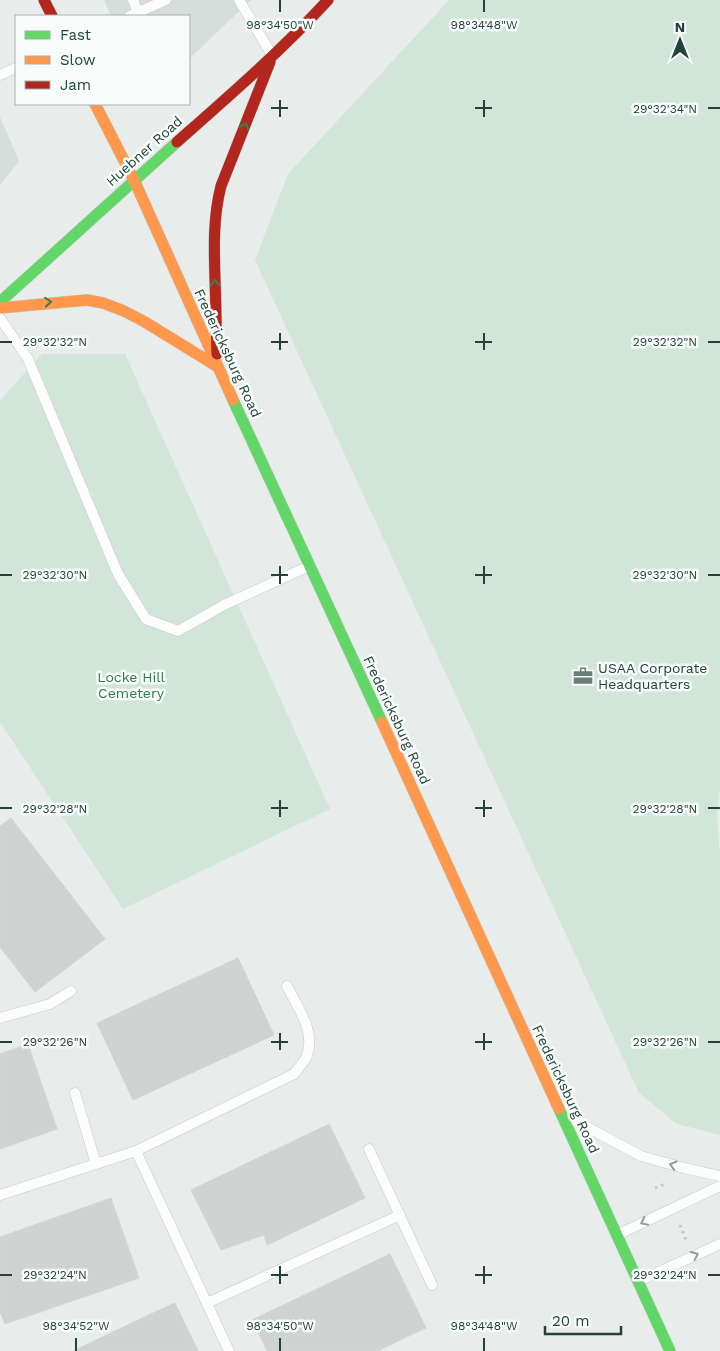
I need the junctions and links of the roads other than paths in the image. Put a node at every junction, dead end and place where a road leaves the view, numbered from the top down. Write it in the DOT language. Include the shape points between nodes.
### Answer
graph roads {
  1 [pos="44,0"];
  2 [pos="133,0"];
  3 [pos="166,0"];
  4 [pos="239,0"];
  5 [pos="328,0"];
  6 [pos="134,14"];
  7 [pos="52,15"];
  8 [pos="273,56"];
  9 [pos="15,68"];
  10 [pos="0,75"];
  11 [pos="96,105"];
  12 [pos="134,180"];
  13 [pos="0,302"];
  14 [pos="0,308"];
  15 [pos="0,318"];
  16 [pos="218,367"];
  17 [pos="309,566"];
  18 [pos="287,986"];
  19 [pos="71,991"];
  20 [pos="0,1018"];
  21 [pos="75,1093"];
  22 [pos="560,1113"];
  23 [pos="369,1149"];
  24 [pos="136,1151"];
  25 [pos="96,1164"];
  26 [pos="720,1176"];
  27 [pos="720,1186"];
  28 [pos="0,1195"];
  29 [pos="400,1215"];
  30 [pos="616,1236"];
  31 [pos="720,1244"];
  32 [pos="638,1282"];
  33 [pos="432,1285"];
  34 [pos="207,1303"];
  35 [pos="229,1351"];
  36 [pos="670,1351"];
  1 -- 7 [label="main road"];
  2 -- 6 [label="lane"];
  3 -- 6 [label="lane"];
  4 -- 8 [label="lane"];
  5 -- 8 [label="main road, Huebner Road"];
  8 -- 12 [label="main road, Huebner Road"];
  16 -- 8 [label="main road, one-way" via="214,244 218,195"];
  9 -- 10 [label="lane"];
  11 -- 12 [label="main road, Fredericksburg Road"];
  12 -- 13 [label="main road, Huebner Road"];
  12 -- 16 [label="main road, Fredericksburg Road"];
  14 -- 16 [label="main road, one-way" via="53,302 101,302 171,336"];
  15 -- 17 [label="lane" via="28,360 118,574 146,618 178,631 224,605"];
  16 -- 17 [label="main road, Fredericksburg Road"];
  17 -- 22 [label="main road, Fredericksburg Road"];
  18 -- 24 [label="lane" via="306,1022 310,1041 306,1058 294,1074"];
  19 -- 20 [label="lane" via="50,1004"];
  21 -- 25 [label="lane"];
  26 -- 22 [label="lane, one-way" via="641,1156"];
  22 -- 30 [label="main road, Fredericksburg Road"];
  23 -- 29 [label="lane"];
  24 -- 25 [label="lane"];
  24 -- 34 [label="lane"];
  25 -- 28 [label="lane"];
  27 -- 30 [label="lane, one-way"];
  29 -- 33 [label="lane"];
  29 -- 34 [label="lane"];
  30 -- 32 [label="main road, Fredericksburg Road"];
  32 -- 31 [label="lane, one-way"];
  32 -- 36 [label="main road, Fredericksburg Road"];
  34 -- 35 [label="lane"];
}
